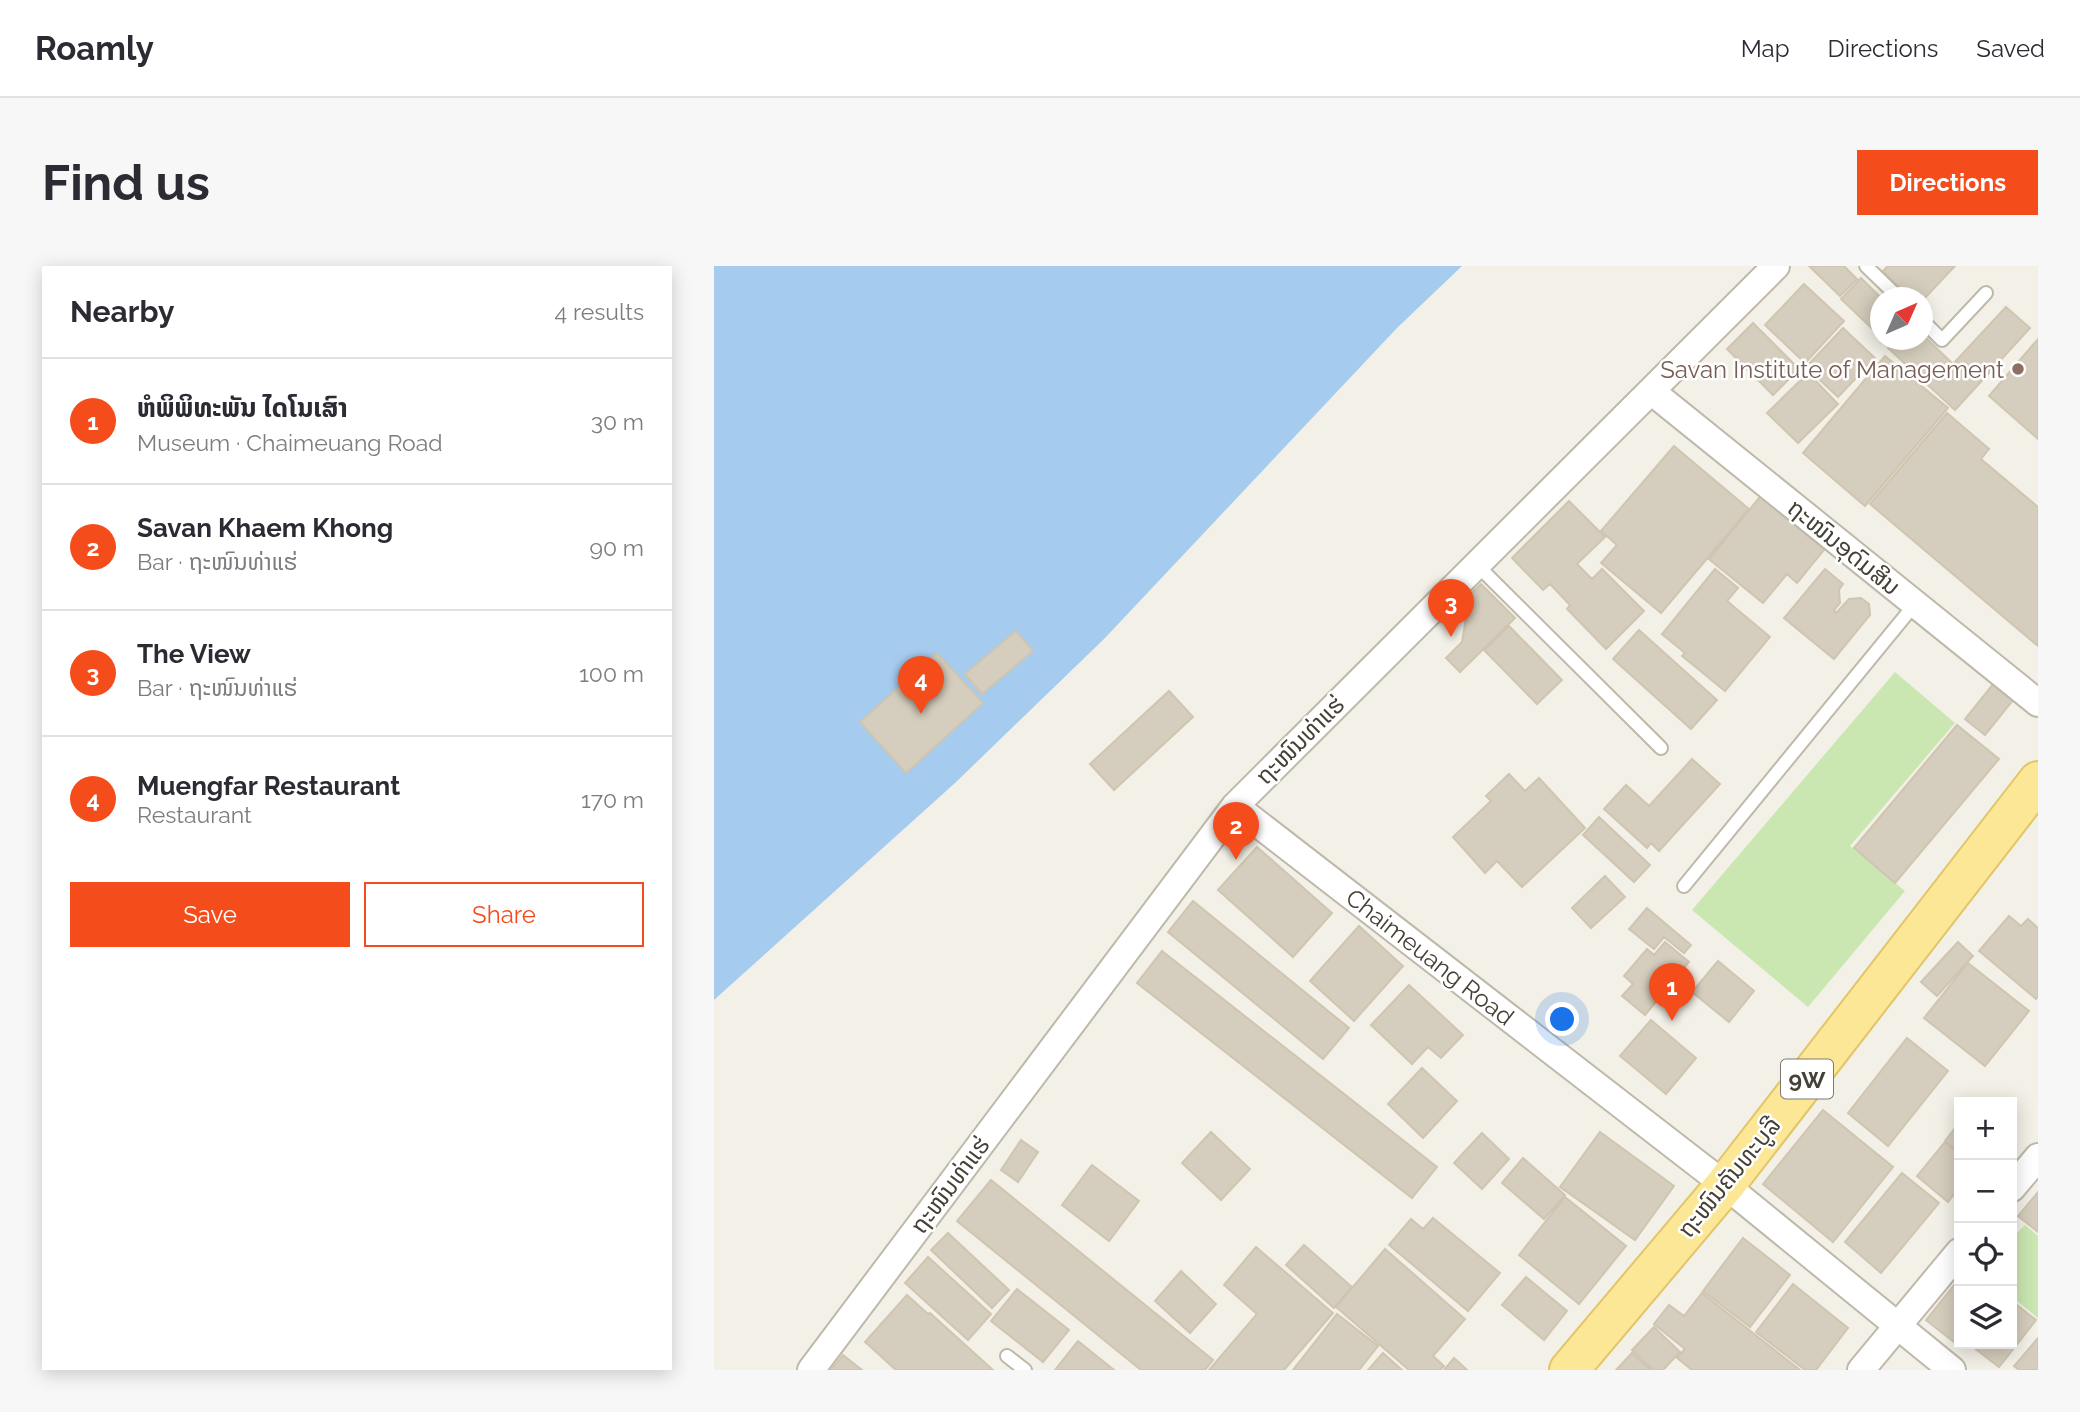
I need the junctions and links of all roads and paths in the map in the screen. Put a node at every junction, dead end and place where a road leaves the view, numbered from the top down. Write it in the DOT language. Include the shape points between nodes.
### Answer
graph roads {
  1 [pos="1776,266"];
  2 [pos="1866,266"];
  3 [pos="1888,287"];
  4 [pos="1986,293"];
  5 [pos="1933,331"];
  6 [pos="1651,391"];
  7 [pos="1477,565"];
  8 [pos="1915,604"];
  9 [pos="2038,703"];
  10 [pos="1661,748"];
  11 [pos="2038,781"];
  12 [pos="1235,806"];
  13 [pos="1684,886"];
  14 [pos="2038,1157"];
  15 [pos="2017,1182"];
  16 [pos="1725,1185"];
  17 [pos="1954,1258"];
  18 [pos="1899,1325"];
  19 [pos="1007,1356"];
  20 [pos="811,1370"];
  21 [pos="1025,1370"];
  22 [pos="1569,1370"];
  23 [pos="1861,1370"];
  24 [pos="1952,1370"];
  1 -- 6 [label="street, ຖະໜົນທ່າແຮ່"];
  2 -- 3 [label="lane"];
  4 -- 5 [label="lane" via="1942,340"];
  6 -- 7 [label="street, ຖະໜົນທ່າແຮ່"];
  6 -- 8 [label="street, ຖະໜົນອຸດົມສິນ"];
  7 -- 10 [label="lane"];
  7 -- 12 [label="street, ຖະໜົນທ່າແຮ່"];
  8 -- 9 [label="street, ຖະໜົນອຸດົມສິນ"];
  8 -- 13 [label="lane"];
  11 -- 16 [label="main road, ຖະໜົນຄັນທະບູລີ / 9W"];
  12 -- 16 [label="street, Chaimeuang Road"];
  12 -- 20 [label="street, ຖະໜົນທ່າແຮ່"];
  14 -- 15 [label="street"];
  16 -- 18 [label="street, Chaimeuang Road"];
  16 -- 22 [label="main road, ຖະໜົນຄັນທະບູລີ / 9W"];
  17 -- 18 [label="street"];
  18 -- 23 [label="street"];
  18 -- 24 [label="street, Chaimeuang Road"];
  19 -- 21 [label="lane"];
}
